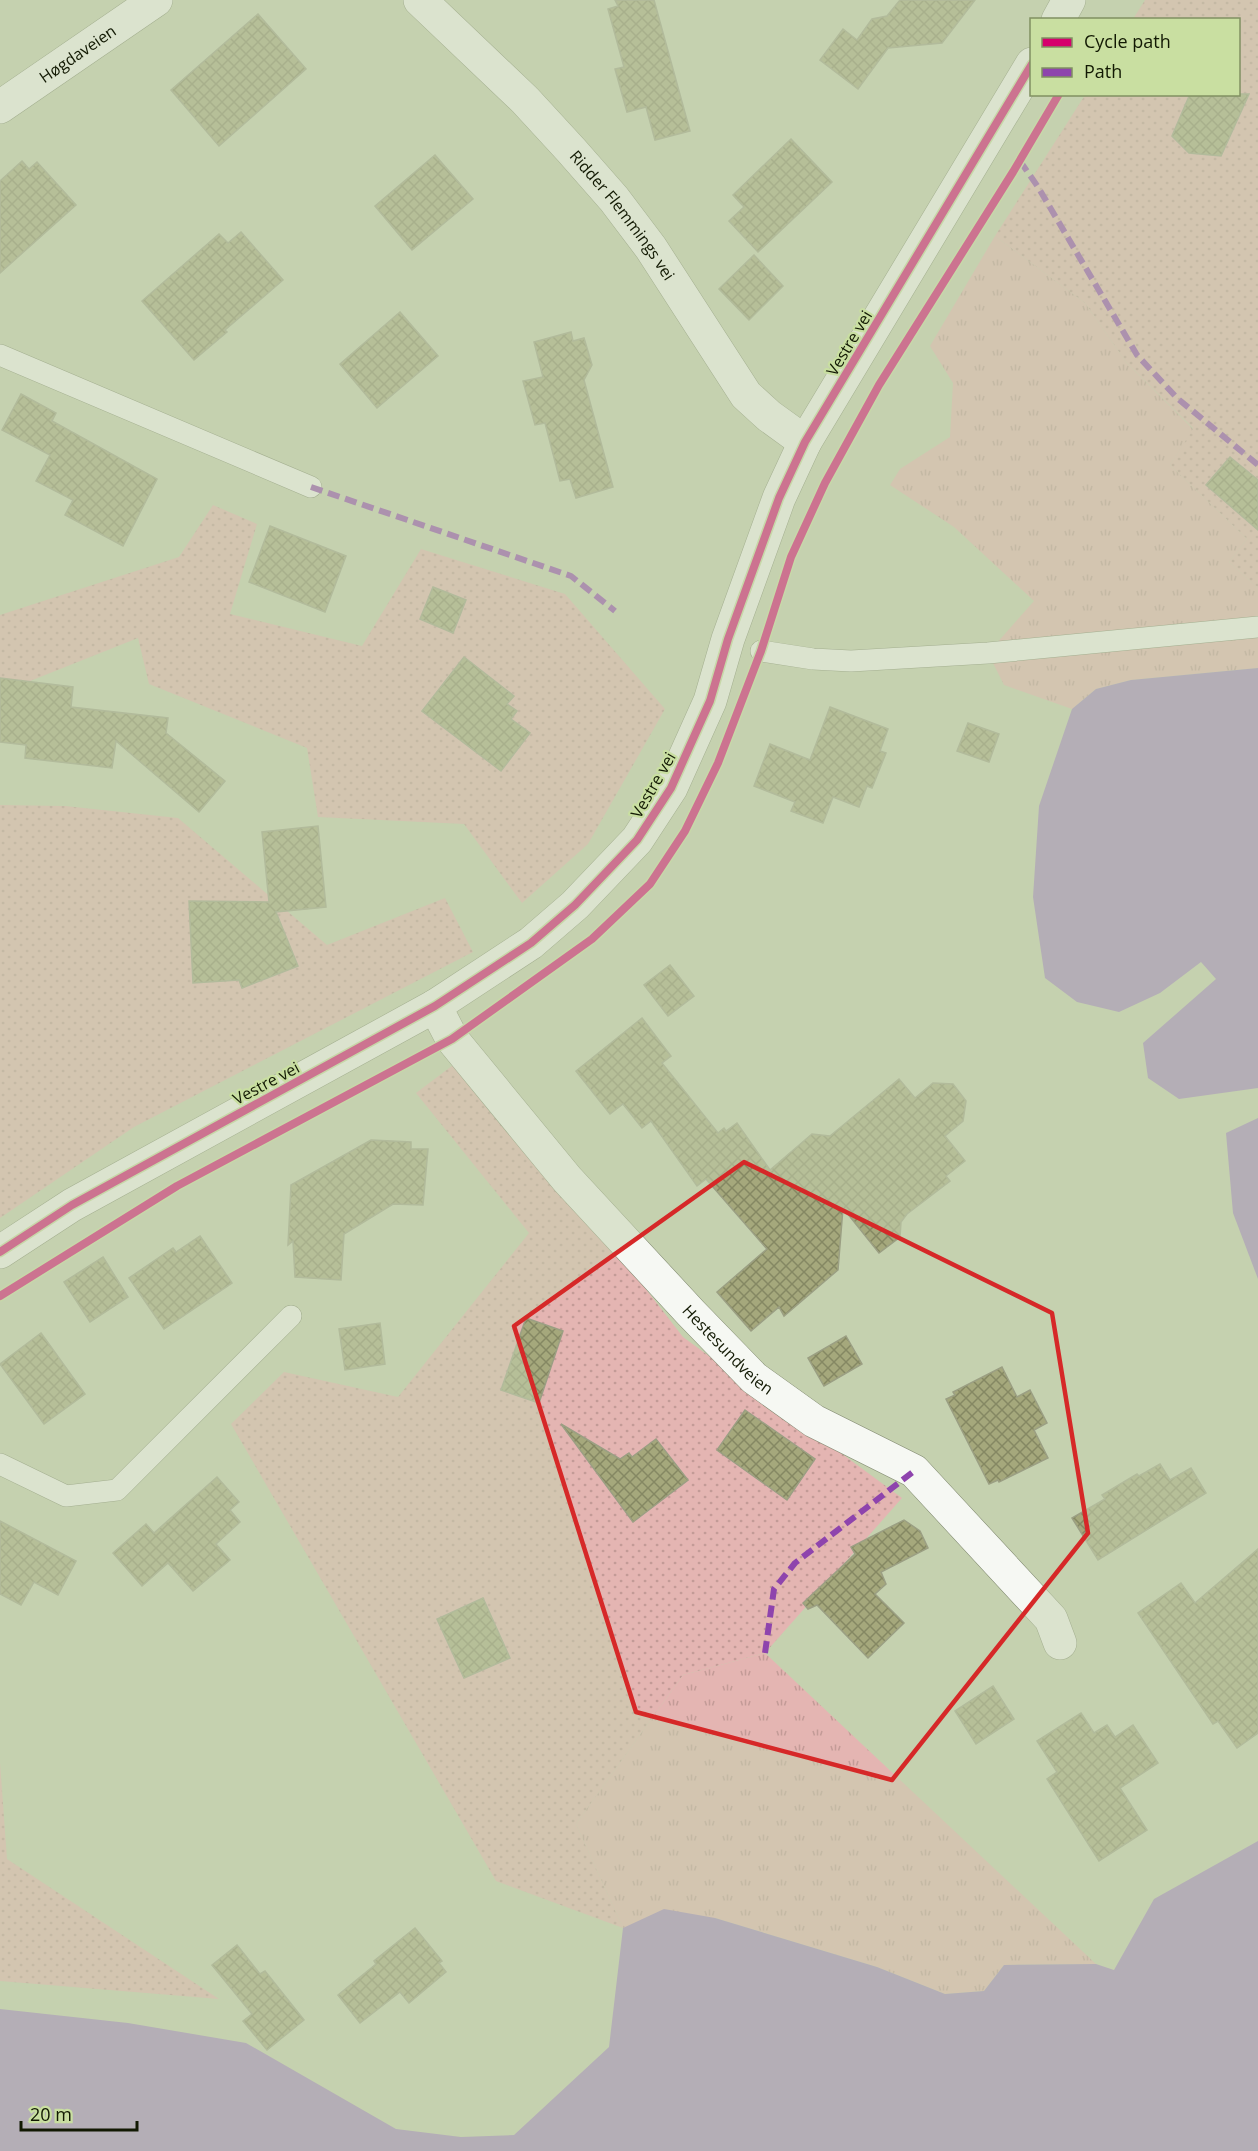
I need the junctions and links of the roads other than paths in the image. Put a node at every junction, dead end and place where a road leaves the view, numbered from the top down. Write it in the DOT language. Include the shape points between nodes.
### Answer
graph roads {
  1 [pos="156,0"];
  2 [pos="420,0"];
  3 [pos="1069,0"];
  4 [pos="1059,18"];
  5 [pos="1030,67"];
  6 [pos="0,107"];
  7 [pos="0,355"];
  8 [pos="805,442"];
  9 [pos="311,487"];
  10 [pos="1258,627"];
  11 [pos="761,651"];
  12 [pos="435,1006"];
  13 [pos="0,1252"];
  14 [pos="291,1316"];
  15 [pos="0,1464"];
  16 [pos="1060,1643"];
  1 -- 6 [label="street, Høgdaveien"];
  2 -- 8 [label="street, Ridder Flemmings vei" via="525,100 614,199 651,248 746,395"];
  3 -- 4 [label="street"];
  5 -- 8 [label="street, Vestre vei"];
  7 -- 9 [label="lane"];
  8 -- 12 [label="street, Vestre vei" via="779,498 710,701 671,788 637,840 575,905 531,943"];
  10 -- 11 [label="lane" via="999,652 851,661"];
  12 -- 13 [label="street, Vestre vei" via="72,1205"];
  12 -- 16 [label="street, Hestesundveien" via="452,1039 567,1179 754,1378 814,1421 914,1471 1051,1619"];
  14 -- 15 [label="lane" via="117,1490 66,1496"];
}
